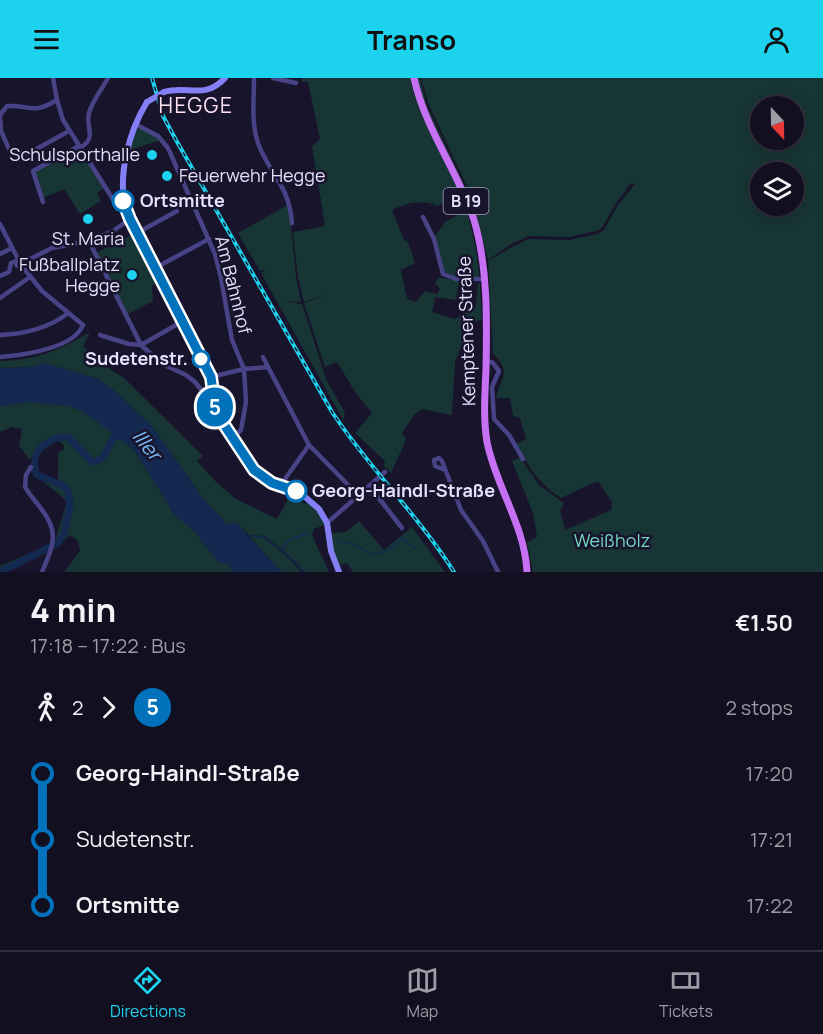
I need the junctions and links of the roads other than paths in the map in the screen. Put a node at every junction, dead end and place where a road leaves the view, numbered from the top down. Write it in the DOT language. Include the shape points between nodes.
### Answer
graph roads {
  1 [pos="53,78"];
  2 [pos="108,78"];
  3 [pos="225,78"];
  4 [pos="254,78"];
  5 [pos="273,78"];
  6 [pos="414,78"];
  7 [pos="296,83"];
  8 [pos="57,100"];
  9 [pos="135,124"];
  10 [pos="69,131"];
  11 [pos="80,147"];
  12 [pos="43,202"];
  13 [pos="126,210"];
  14 [pos="177,212"];
  15 [pos="423,218"];
  16 [pos="130,219"];
  17 [pos="292,223"];
  18 [pos="0,224"];
  19 [pos="137,233"];
  20 [pos="209,239"];
  21 [pos="89,242"];
  22 [pos="12,248"];
  23 [pos="0,254"];
  24 [pos="17,260"];
  25 [pos="23,264"];
  26 [pos="155,268"];
  27 [pos="0,276"];
  28 [pos="30,277"];
  29 [pos="483,279"];
  30 [pos="0,298"];
  31 [pos="68,314"];
  32 [pos="183,321"];
  33 [pos="0,335"];
  34 [pos="100,335"];
  35 [pos="141,345"];
  36 [pos="0,357"];
  37 [pos="263,357"];
  38 [pos="486,362"];
  39 [pos="268,367"];
  40 [pos="244,369"];
  41 [pos="211,377"];
  42 [pos="215,407"];
  43 [pos="232,438"];
  44 [pos="309,445"];
  45 [pos="523,459"];
  46 [pos="32,467"];
  47 [pos="445,470"];
  48 [pos="385,472"];
  49 [pos="280,486"];
  50 [pos="366,490"];
  51 [pos="358,496"];
  52 [pos="327,523"];
  53 [pos="402,528"];
  54 [pos="42,572"];
  55 [pos="339,572"];
  56 [pos="498,572"];
  57 [pos="527,572"];
  1 -- 8 [label="street"];
  2 -- 11 [label="street" via="88,114 90,139"];
  3 -- 9 [label="street, bridge" via="210,90 164,92 147,102"];
  4 -- 17 [label="street" via="256,136 286,194"];
  5 -- 7 [label="street"];
  6 -- 29 [label="main road, Kemptener Straße / B 19" via="421,105 474,222"];
  8 -- 10 [label="street"];
  8 -- 10 [label="street" via="30,110 8,106 0,115 1,131 9,149 19,155"];
  9 -- 13 [label="street" via="124,172"];
  9 -- 20 [label="street, Am Bahnhof" via="158,136 168,148"];
  10 -- 11 [label="street"];
  11 -- 12 [label="street" via="33,171"];
  11 -- 13 [label="street" via="119,209"];
  13 -- 16 [label="street"];
  14 -- 19 [label="street"];
  15 -- 29 [label="street" via="434,239 443,274 456,279"];
  16 -- 19 [label="street"];
  16 -- 21 [label="street"];
  18 -- 22 [label="street"];
  19 -- 26 [label="street"];
  20 -- 26 [label="street"];
  20 -- 40 [label="street, Am Bahnhof" via="221,278 232,340"];
  21 -- 25 [label="street" via="52,248"];
  21 -- 35 [label="street"];
  22 -- 23 [label="street"];
  22 -- 24 [label="street"];
  24 -- 25 [label="street" via="22,258"];
  24 -- 27 [label="street" via="11,263 9,272"];
  25 -- 28 [label="street"];
  26 -- 32 [label="street"];
  28 -- 30 [label="street"];
  28 -- 31 [label="street"];
  29 -- 38 [label="main road, Kemptener Straße / B 19"];
  31 -- 33 [label="street" via="42,327"];
  31 -- 36 [label="street" via="82,325 76,336 28,353"];
  32 -- 35 [label="street"];
  32 -- 41 [label="street"];
  34 -- 35 [label="street"];
  35 -- 42 [label="street" via="162,364 195,382"];
  37 -- 39 [label="street"];
  38 -- 45 [label="street" via="492,362 499,371 492,387 494,419"];
  38 -- 57 [label="main road, Kemptener Straße / B 19" via="484,424 525,554"];
  39 -- 40 [label="street"];
  39 -- 44 [label="street"];
  40 -- 41 [label="street"];
  40 -- 43 [label="street, Am Bahnhof" via="246,402 241,430"];
  41 -- 42 [label="street"];
  42 -- 43 [label="street"];
  43 -- 49 [label="street" via="254,470"];
  44 -- 49 [label="street"];
  44 -- 51 [label="street"];
  46 -- 54 [label="street" via="26,475 25,487 51,523 54,543"];
  47 -- 56 [label="street" via="461,510 483,541"];
  48 -- 50 [label="street"];
  49 -- 52 [label="street" via="312,502"];
  50 -- 51 [label="street"];
  50 -- 53 [label="street" via="378,497"];
  51 -- 52 [label="street"];
  52 -- 55 [label="street"];
}
